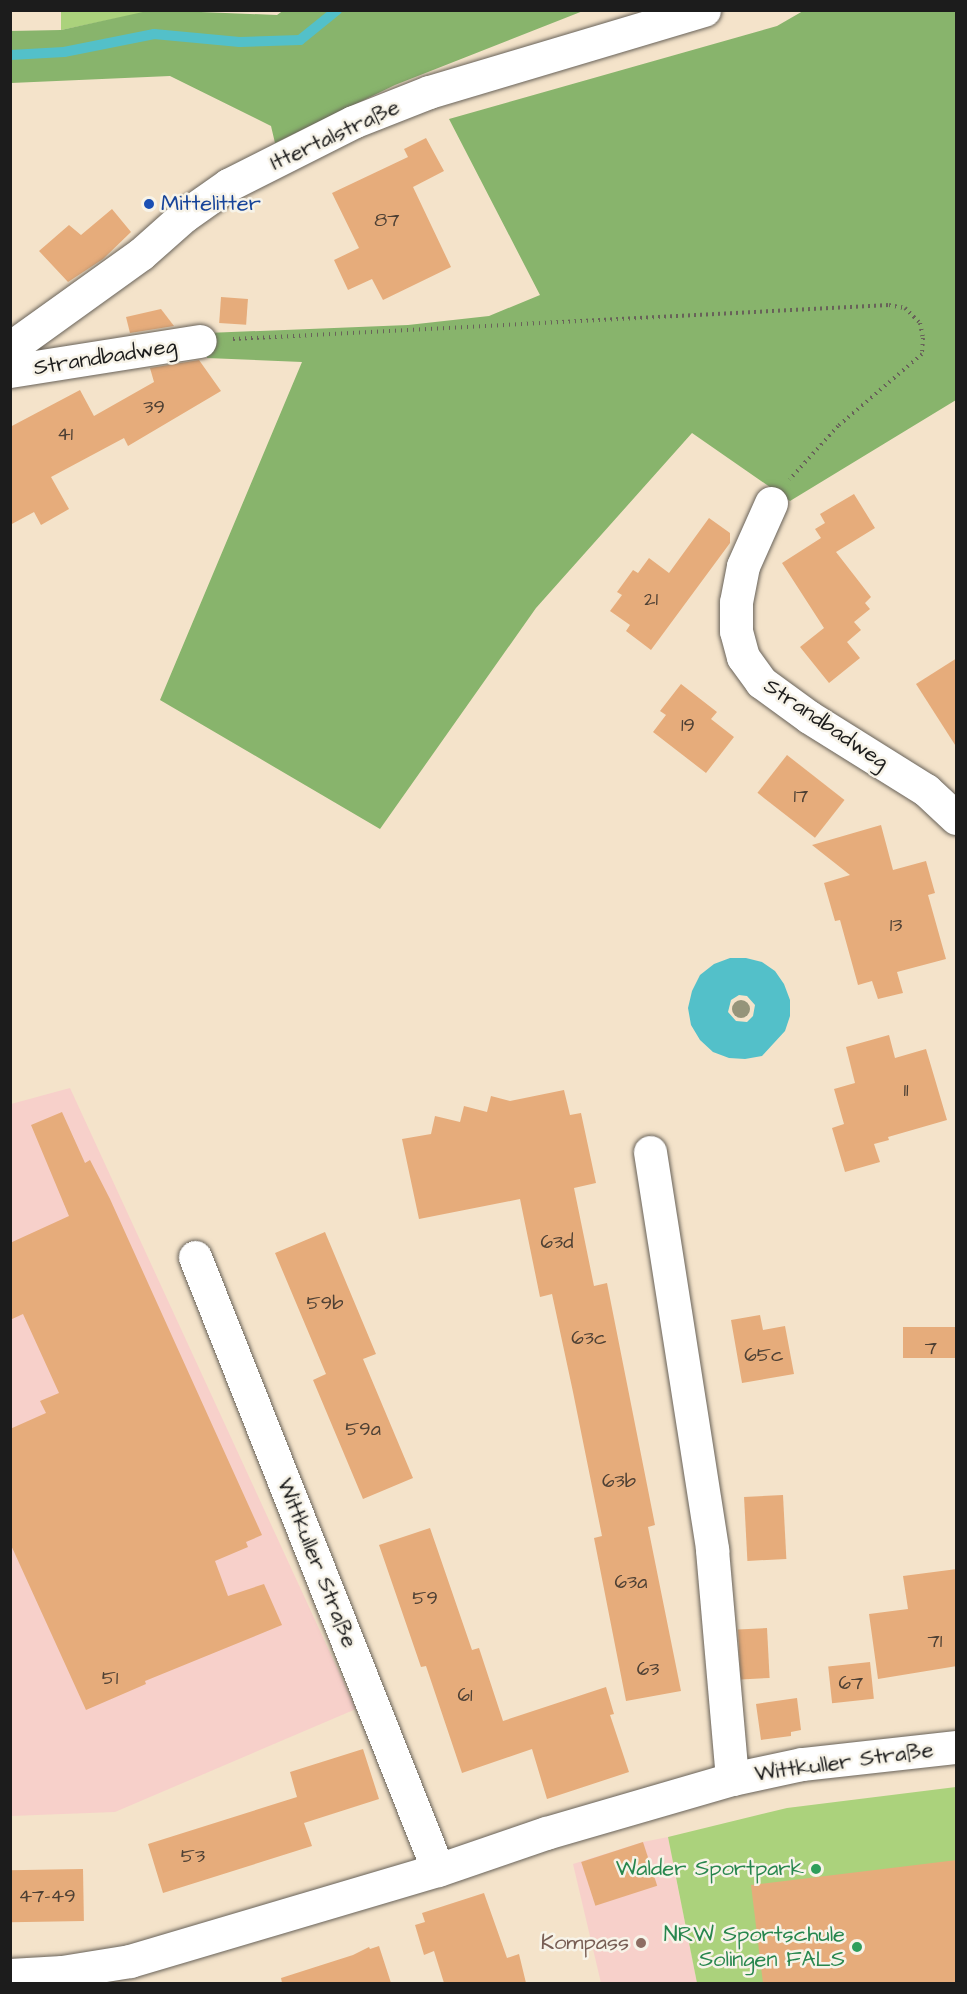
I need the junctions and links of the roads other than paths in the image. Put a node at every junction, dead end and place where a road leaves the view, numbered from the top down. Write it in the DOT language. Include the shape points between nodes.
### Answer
graph roads {
  1 [pos="704,10"];
  2 [pos="200,341"];
  3 [pos="10,348"];
  4 [pos="10,371"];
  5 [pos="771,503"];
  6 [pos="957,818"];
  7 [pos="650,1152"];
  8 [pos="195,1257"];
  9 [pos="957,1747"];
  10 [pos="732,1779"];
  11 [pos="438,1870"];
  12 [pos="10,1975"];
  1 -- 3 [label="street, Ittertalstraße" via="429,92 353,122 228,185 183,216 141,254"];
  2 -- 4 [label="street, Strandbadweg"];
  5 -- 6 [label="street, Strandbadweg" via="743,566 736,602 736,631 743,657 761,682 926,790"];
  7 -- 10 [label="street, Wittkuller Straße" via="712,1551"];
  8 -- 11 [label="street, Wittkuller Straße"];
  9 -- 10 [label="street, Wittkuller Straße" via="802,1764"];
  10 -- 11 [label="street, Wittkuller Straße" via="546,1833"];
  11 -- 12 [label="street, Wittkuller Straße" via="130,1961 62,1972"];
}
